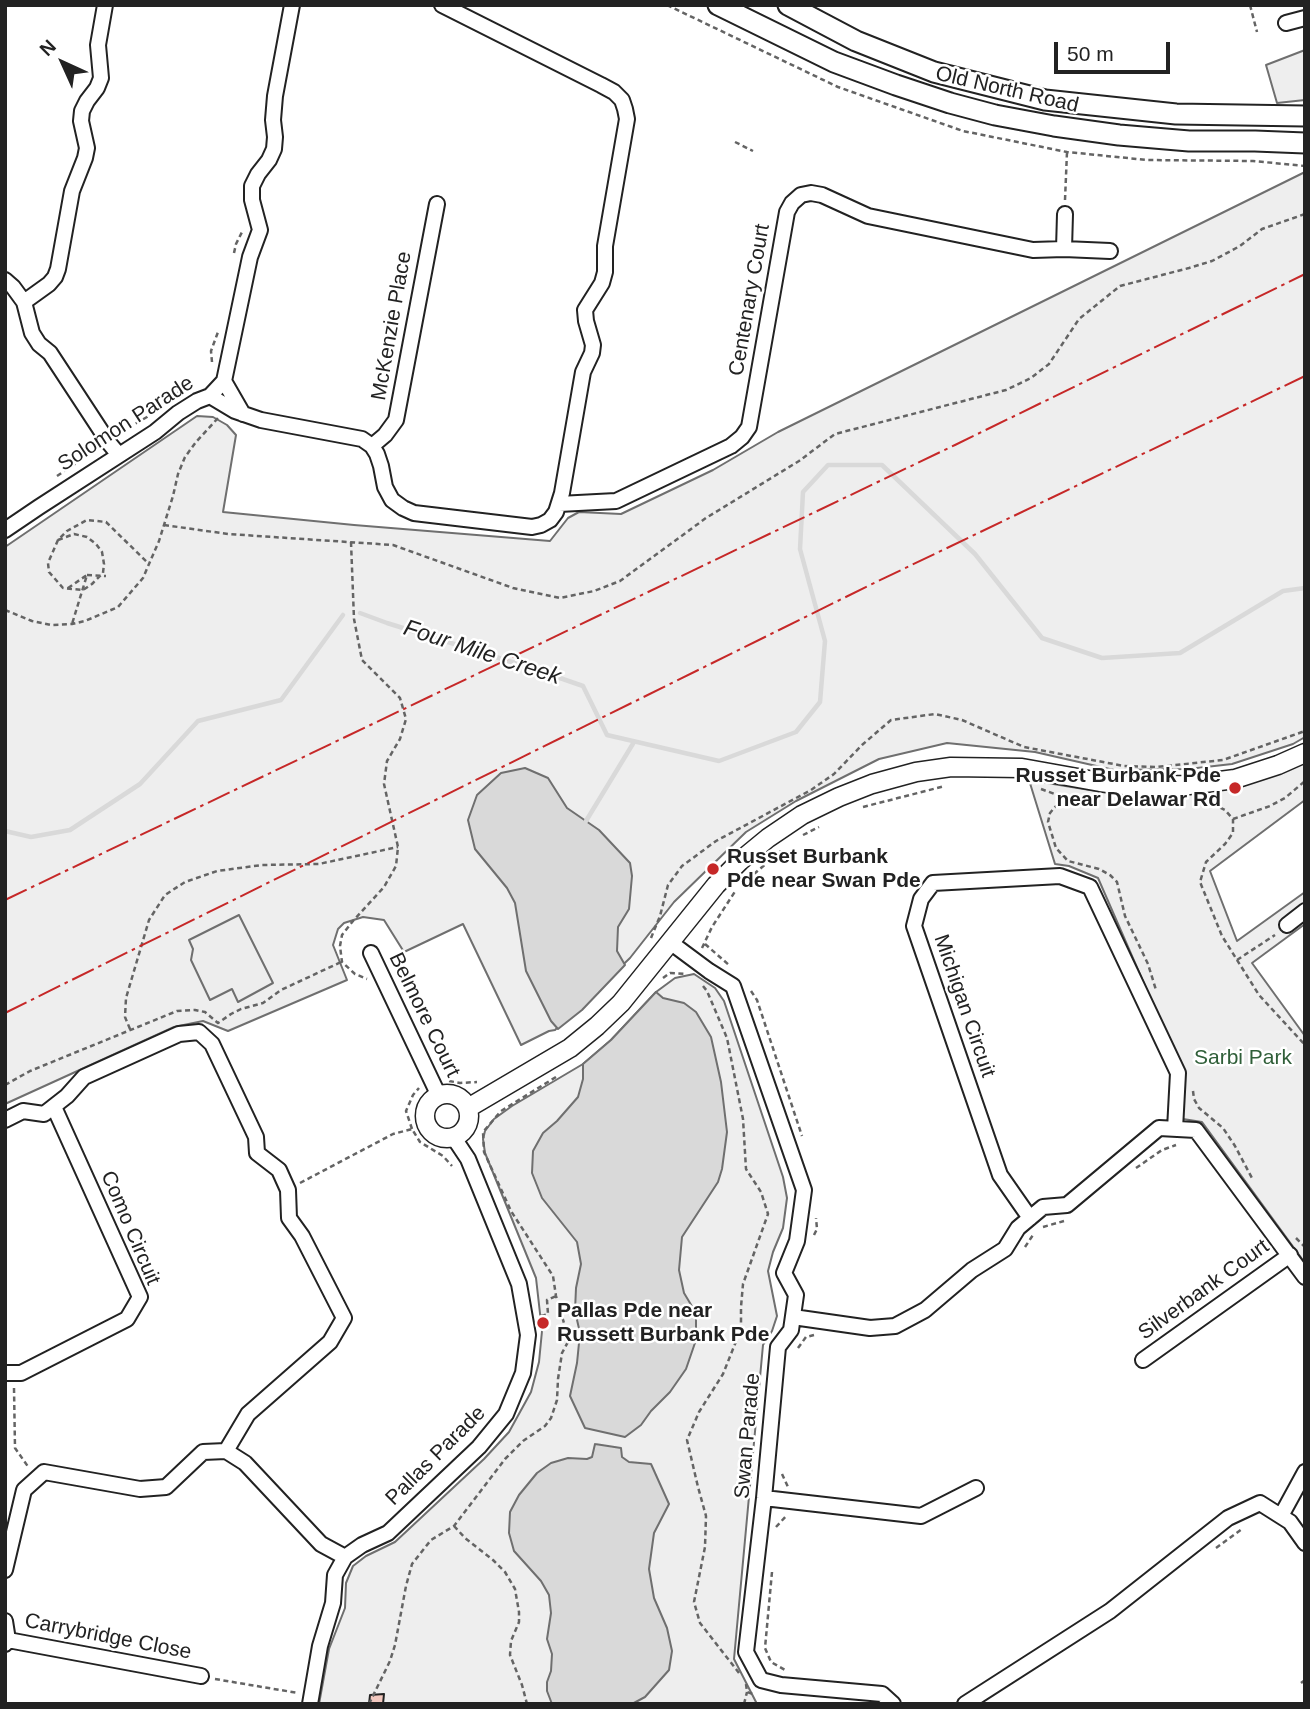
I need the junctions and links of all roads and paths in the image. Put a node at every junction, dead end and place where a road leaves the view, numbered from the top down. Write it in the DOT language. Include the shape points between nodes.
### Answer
graph roads {
  1 [pos="104,5"];
  2 [pos="292,5"];
  3 [pos="442,5"];
  4 [pos="718,5"];
  5 [pos="788,5"];
  6 [pos="1250,5"];
  7 [pos="1305,18"];
  8 [pos="1286,23"];
  9 [pos="1257,32"];
  10 [pos="1305,116"];
  11 [pos="735,142"];
  12 [pos="1305,143"];
  13 [pos="753,151"];
  14 [pos="1067,152"];
  15 [pos="437,204"];
  16 [pos="1065,214"];
  17 [pos="242,223"];
  18 [pos="1064,248"];
  19 [pos="1110,251"];
  20 [pos="234,257"];
  21 [pos="5,280"];
  22 [pos="24,302"];
  23 [pos="218,333"];
  24 [pos="211,351"];
  25 [pos="229,352"];
  26 [pos="218,376"];
  27 [pos="191,389"];
  28 [pos="210,396"];
  29 [pos="228,407"];
  30 [pos="243,414"];
  31 [pos="108,443"];
  32 [pos="372,446"];
  33 [pos="119,455"];
  34 [pos="49,482"];
  35 [pos="563,487"];
  36 [pos="591,501"];
  37 [pos="559,504"];
  38 [pos="5,530"];
  39 [pos="58,540"];
  40 [pos="351,542"];
  41 [pos="149,564"];
  42 [pos="86,575"];
  43 [pos="100,576"];
  44 [pos="106,576"];
  45 [pos="68,588"];
  46 [pos="83,590"];
  47 [pos="5,610"];
  48 [pos="72,624"];
  49 [pos="1305,753"];
  50 [pos="1305,782"];
  51 [pos="956,783"];
  52 [pos="1036,787"];
  53 [pos="1087,797"];
  54 [pos="1071,800"];
  55 [pos="1195,801"];
  56 [pos="856,809"];
  57 [pos="1233,819"];
  58 [pos="821,825"];
  59 [pos="799,838"];
  60 [pos="788,845"];
  61 [pos="398,847"];
  62 [pos="1305,911"];
  63 [pos="1287,925"];
  64 [pos="670,942"];
  65 [pos="371,953"];
  66 [pos="693,959"];
  67 [pos="1237,960"];
  68 [pos="342,962"];
  69 [pos="684,973"];
  70 [pos="691,976"];
  71 [pos="650,979"];
  72 [pos="698,979"];
  73 [pos="373,985"];
  74 [pos="1156,989"];
  75 [pos="130,1029"];
  76 [pos="1305,1045"];
  77 [pos="485,1080"];
  78 [pos="5,1085"];
  79 [pos="431,1087"];
  80 [pos="1193,1090"];
  81 [pos="54,1107"];
  82 [pos="468,1108"];
  83 [pos="5,1120"];
  84 [pos="412,1129"];
  85 [pos="1175,1129"];
  86 [pos="454,1138"];
  87 [pos="1176,1145"];
  88 [pos="452,1166"];
  89 [pos="1132,1171"];
  90 [pos="1255,1185"];
  91 [pos="288,1190"];
  92 [pos="1030,1218"];
  93 [pos="1070,1218"];
  94 [pos="1292,1234"];
  95 [pos="1305,1247"];
  96 [pos="1022,1251"];
  97 [pos="1290,1255"];
  98 [pos="1305,1277"];
  99 [pos="556,1296"];
  100 [pos="793,1317"];
  101 [pos="525,1320"];
  102 [pos="741,1329"];
  103 [pos="822,1332"];
  104 [pos="781,1342"];
  105 [pos="792,1354"];
  106 [pos="1143,1360"];
  107 [pos="9,1373"];
  108 [pos="226,1451"];
  109 [pos="780,1471"];
  110 [pos="1305,1472"];
  111 [pos="36,1479"];
  112 [pos="976,1488"];
  113 [pos="764,1497"];
  114 [pos="788,1500"];
  115 [pos="1280,1516"];
  116 [pos="776,1526"];
  117 [pos="1305,1544"];
  118 [pos="345,1556"];
  119 [pos="772,1563"];
  120 [pos="5,1570"];
  121 [pos="5,1621"];
  122 [pos="7,1642"];
  123 [pos="201,1676"];
  124 [pos="1305,1681"];
  125 [pos="1301,1684"];
  126 [pos="781,1685"];
  127 [pos="747,1692"];
  128 [pos="756,1694"];
  129 [pos="310,1700"];
  130 [pos="369,1704"];
  131 [pos="527,1704"];
  132 [pos="744,1704"];
  133 [pos="893,1704"];
  134 [pos="965,1704"];
  1 -- 22 [label="street" via="98,44 101,78 82,111 87,148 72,191 58,269 50,284"];
  2 -- 25 [label="street, Solomon Parade" via="275,96 274,149 252,186 260,230"];
  3 -- 35 [label="street" via="614,92 625,109 605,272 585,310 593,345 583,372"];
  4 -- 12 [label="main road, Old North Road" via="834,62 995,115 1119,135"];
  5 -- 10 [label="main road, Old North Road" via="856,41 934,72 1045,100 1176,114"];
  6 -- 9 [label="path"];
  7 -- 8 [label="street"];
  11 -- 13 [label="path"];
  14 -- 16 [label="path"];
  15 -- 32 [label="street, McKenzie Place" via="397,420"];
  16 -- 18 [label="street"];
  17 -- 20 [label="path"];
  18 -- 19 [label="street, Centenary Court"];
  18 -- 36 [label="street, Centenary Court" via="1033,250 867,216 822,194 801,195 787,212 749,427 731,446 616,501"];
  21 -- 22 [label="street"];
  22 -- 31 [label="street" via="32,333"];
  23 -- 24 [label="path"];
  24 -- 25 [label="path"];
  24 -- 26 [label="path"];
  25 -- 26 [label="street, Solomon Parade" via="227,370"];
  26 -- 28 [label="street, Solomon Parade"];
  26 -- 30 [label="street"];
  27 -- 31 [label="path" via="175,394"];
  28 -- 29 [label="street"];
  28 -- 33 [label="street, Solomon Parade"];
  29 -- 30 [label="street"];
  29 -- 41 [label="path" via="185,457"];
  30 -- 32 [label="street" via="362,439"];
  31 -- 33 [label="street"];
  31 -- 34 [label="path"];
  32 -- 37 [label="street" via="392,500 414,513 532,527 550,520"];
  33 -- 38 [label="street, Solomon Parade"];
  35 -- 36 [label="street"];
  35 -- 37 [label="street"];
  36 -- 37 [label="street, Centenary Court"];
  39 -- 41 [label="path" via="87,520 106,522"];
  39 -- 43 [label="path" via="74,534 96,544 104,564"];
  39 -- 45 [label="path" via="49,572"];
  40 -- 61 [label="path" via="354,619 362,660 400,698 406,719 387,761 384,784"];
  41 -- 48 [label="path" via="118,607"];
  42 -- 43 [label="path"];
  42 -- 45 [label="path"];
  42 -- 46 [label="path"];
  43 -- 44 [label="path"];
  43 -- 46 [label="path"];
  45 -- 46 [label="path"];
  46 -- 48 [label="path"];
  47 -- 48 [label="path" via="51,625"];
  49 -- 64 [label="street" via="1235,779 1189,785 1132,786 1039,770 986,767 916,772 872,784 802,816 768,838 716,885"];
  50 -- 57 [label="path" via="1270,806"];
  51 -- 56 [label="path"];
  52 -- 54 [label="path"];
  53 -- 54 [label="path"];
  54 -- 74 [label="path" via="1050,813 1056,848 1068,862 1099,869 1117,882 1125,915"];
  55 -- 57 [label="path" via="1206,800"];
  57 -- 67 [label="path" via="1233,833 1206,862 1200,882"];
  58 -- 59 [label="path"];
  60 -- 66 [label="path" via="737,889"];
  61 -- 68 [label="path" via="396,866 384,887 342,935"];
  61 -- 75 [label="path" via="319,864 262,864 217,871 165,895 149,920 131,977 125,1017"];
  62 -- 63 [label="street"];
  63 -- 67 [label="path"];
  64 -- 66 [label="street"];
  64 -- 71 [label="street"];
  65 -- 79 [label="street, Belmore Court"];
  66 -- 69 [label="path"];
  66 -- 100 [label="street" via="733,986 804,1189 797,1241 784,1273 796,1295"];
  67 -- 76 [label="path" via="1259,995"];
  68 -- 73 [label="path"];
  68 -- 75 [label="path" via="218,1023 205,1012 177,1011"];
  69 -- 70 [label="path"];
  69 -- 71 [label="path"];
  71 -- 82 [label="street" via="570,1048"];
  72 -- 102 [label="path" via="727,1038 743,1119 746,1169 768,1214 743,1284"];
  75 -- 78 [label="path"];
  77 -- 79 [label="path" via="460,1083 444,1079"];
  79 -- 82 [label="street" via="459,1097"];
  79 -- 84 [label="path" via="412,1096 406,1111"];
  79 -- 86 [label="street" via="426,1121 432,1133"];
  80 -- 90 [label="path" via="1199,1108 1223,1128"];
  81 -- 83 [label="street" via="44,1114 23,1111"];
  81 -- 91 [label="street" via="84,1077 179,1034 199,1032 212,1044 256,1137 257,1153 279,1170"];
  81 -- 107 [label="street, Como Circuit" via="140,1297 127,1319 21,1373"];
  82 -- 86 [label="street" via="466,1129"];
  84 -- 88 [label="path" via="420,1142"];
  84 -- 91 [label="path"];
  85 -- 92 [label="street" via="1159,1128 1067,1205 1043,1207"];
  85 -- 92 [label="street, Michigan Circuit" via="1178,1073 1090,887 1060,876 933,883 921,899 914,926 1000,1175"];
  85 -- 97 [label="street" via="1196,1130"];
  86 -- 101 [label="street, Pallas Parade" via="468,1159 519,1284"];
  87 -- 89 [label="path"];
  91 -- 108 [label="street" via="289,1218 344,1318 330,1342 247,1413"];
  92 -- 100 [label="street" via="1005,1249 925,1310 895,1326 870,1328"];
  93 -- 96 [label="path" via="1038,1228"];
  94 -- 95 [label="path"];
  97 -- 98 [label="street"];
  97 -- 106 [label="street, Silverbank Court"];
  99 -- 101 [label="path" via="547,1300 548,1314"];
  100 -- 104 [label="street, Swan Parade" via="791,1330"];
  101 -- 118 [label="street, Pallas Parade" via="528,1335 523,1373 506,1413 479,1447 388,1533"];
  102 -- 104 [label="path"];
  102 -- 127 [label="path" via="687,1440 706,1516 694,1602 700,1623 746,1681"];
  103 -- 105 [label="path" via="806,1337"];
  104 -- 113 [label="street, Swan Parade"];
  107 -- 111 [label="path" via="15,1448"];
  108 -- 111 [label="street" via="203,1452 166,1487 140,1489 44,1472"];
  108 -- 118 [label="street" via="245,1463 321,1544"];
  109 -- 114 [label="path"];
  110 -- 115 [label="street"];
  111 -- 120 [label="street" via="24,1490"];
  112 -- 114 [label="street" via="920,1516"];
  113 -- 114 [label="street"];
  113 -- 126 [label="street, Swan Parade" via="746,1653 761,1680"];
  114 -- 116 [label="path" via="787,1516"];
  115 -- 117 [label="street"];
  115 -- 134 [label="street" via="1260,1503 1228,1518 1110,1611"];
  118 -- 129 [label="street" via="335,1575 333,1603"];
  119 -- 126 [label="path" via="765,1648 771,1662 785,1670"];
  121 -- 122 [label="street"];
  122 -- 123 [label="street, Carrybridge Close"];
  123 -- 129 [label="path"];
  124 -- 125 [label="path"];
  126 -- 133 [label="street, Swan Parade" via="882,1694"];
  127 -- 128 [label="path"];
  127 -- 132 [label="path"];
  130 -- 131 [label="path" via="395,1645 412,1564 431,1540 454,1526 505,1572 515,1589 519,1622 510,1655"];
}
